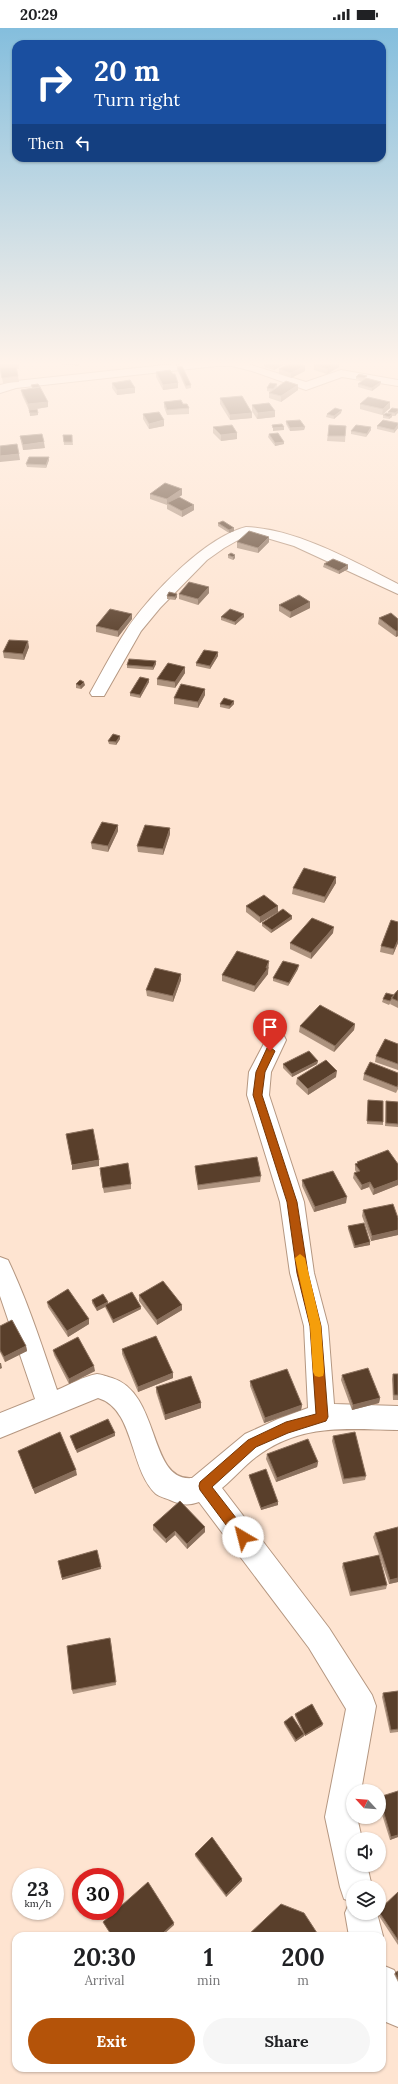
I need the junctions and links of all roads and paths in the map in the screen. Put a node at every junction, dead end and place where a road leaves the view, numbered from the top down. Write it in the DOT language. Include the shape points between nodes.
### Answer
graph roads {
  1 [pos="398,590"];
  2 [pos="98,693"];
  3 [pos="276,1040"];
  4 [pos="0,1267"];
  5 [pos="50,1406"];
  6 [pos="322,1417"];
  7 [pos="398,1418"];
  8 [pos="0,1426"];
  9 [pos="204,1486"];
  10 [pos="354,1880"];
  11 [pos="363,1920"];
  12 [pos="365,1932"];
  13 [pos="386,1989"];
  14 [pos="398,2010"];
  1 -- 2 [label="street" via="305,546 258,531 246,531 220,542 156,605 135,629"];
  3 -- 6 [label="street" via="260,1072 258,1095 292,1202 302,1273 316,1326"];
  4 -- 5 [label="street"];
  5 -- 8 [label="street"];
  5 -- 9 [label="street" via="98,1386 108,1387 117,1392 131,1409 155,1473 168,1488 184,1493"];
  6 -- 7 [label="street"];
  6 -- 9 [label="street" via="286,1428 252,1443"];
  9 -- 10 [label="street" via="319,1638 361,1706 341,1817"];
  11 -- 12 [label="street"];
  13 -- 14 [label="street"];
}
